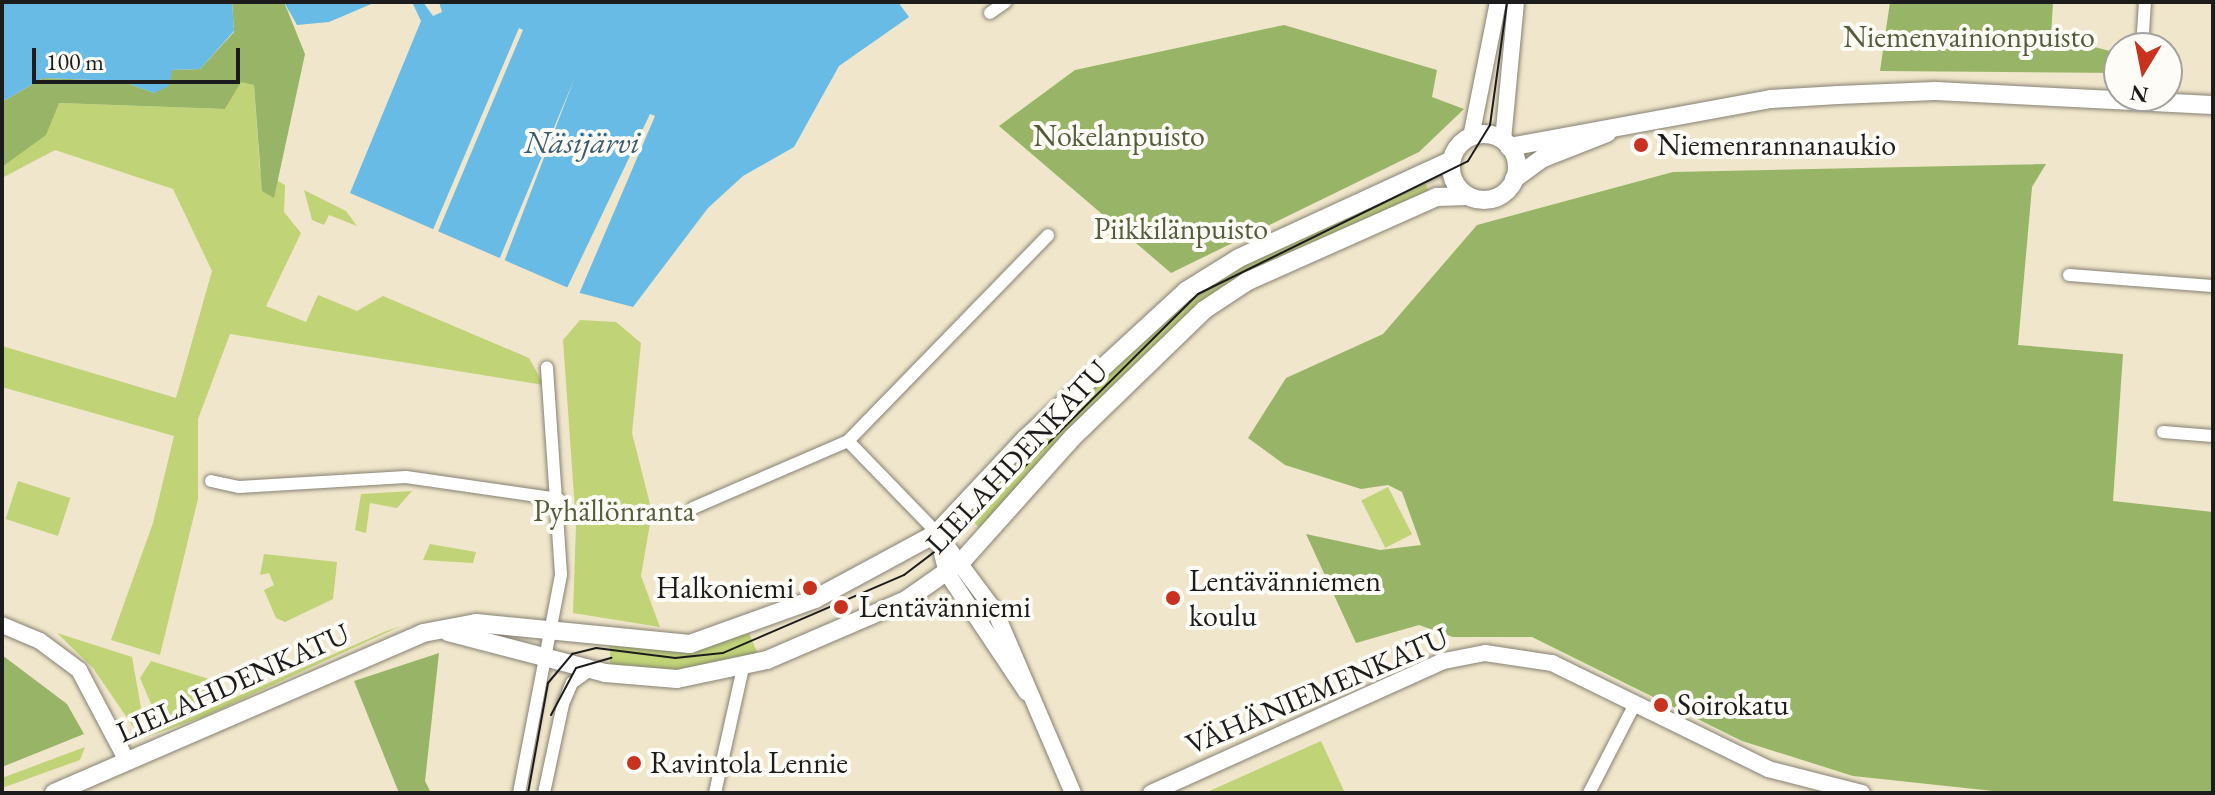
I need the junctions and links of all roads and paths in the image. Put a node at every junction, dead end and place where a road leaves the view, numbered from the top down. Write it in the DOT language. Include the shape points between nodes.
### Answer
graph roads {
  1 [pos="1006,2"];
  2 [pos="1498,2"];
  3 [pos="1516,2"];
  4 [pos="2145,2"];
  5 [pos="990,13"];
  6 [pos="2143,32"];
  7 [pos="2213,105"];
  8 [pos="1611,131"];
  9 [pos="1471,137"];
  10 [pos="1506,144"];
  11 [pos="1452,160"];
  12 [pos="1514,179"];
  13 [pos="1468,196"];
  14 [pos="1048,235"];
  15 [pos="2069,275"];
  16 [pos="2213,286"];
  17 [pos="547,367"];
  18 [pos="2163,432"];
  19 [pos="2213,436"];
  20 [pos="848,441"];
  21 [pos="211,481"];
  22 [pos="558,499"];
  23 [pos="693,508"];
  24 [pos="937,533"];
  25 [pos="963,560"];
  26 [pos="947,573"];
  27 [pos="2,625"];
  28 [pos="553,628"];
  29 [pos="437,630"];
  30 [pos="546,657"];
  31 [pos="743,668"];
  32 [pos="591,669"];
  33 [pos="1031,697"];
  34 [pos="1636,702"];
  35 [pos="127,761"];
  36 [pos="54,793"];
  37 [pos="519,793"];
  38 [pos="544,793"];
  39 [pos="715,793"];
  40 [pos="1073,793"];
  41 [pos="1151,793"];
  42 [pos="1589,793"];
  43 [pos="1862,793"];
  1 -- 5 [label="street"];
  2 -- 9 [label="street"];
  3 -- 10 [label="street"];
  4 -- 6 [label="street"];
  7 -- 8 [label="main road" via="1863,94 1771,99"];
  8 -- 10 [label="main road"];
  8 -- 12 [label="main road" via="1543,158"];
  9 -- 10 [label="main road"];
  9 -- 11 [label="main road"];
  10 -- 12 [label="main road"];
  11 -- 13 [label="main road" via="1454,180"];
  11 -- 24 [label="main road, LIELAHDENKATU" via="1239,258 1186,291 1025,439"];
  12 -- 13 [label="main road" via="1490,199"];
  13 -- 25 [label="main road, LIELAHDENKATU" via="1444,194 1323,246 1204,310 1082,427"];
  14 -- 20 [label="street"];
  15 -- 16 [label="street"];
  17 -- 22 [label="street"];
  18 -- 19 [label="street"];
  20 -- 23 [label="street"];
  20 -- 24 [label="street"];
  21 -- 22 [label="street" via="239,487 406,477"];
  22 -- 28 [label="street" via="561,574"];
  24 -- 25 [label="street"];
  24 -- 26 [label="street"];
  24 -- 28 [label="main road, LIELAHDENKATU" via="890,565 709,642"];
  25 -- 26 [label="main road, LIELAHDENKATU"];
  25 -- 33 [label="street" via="1023,666"];
  26 -- 31 [label="main road, LIELAHDENKATU" via="906,600"];
  26 -- 33 [label="street"];
  27 -- 35 [label="street" via="40,641 79,670"];
  28 -- 29 [label="main road, LIELAHDENKATU" via="476,623"];
  28 -- 30 [label="street"];
  29 -- 30 [label="main road, LIELAHDENKATU"];
  29 -- 35 [label="main road, LIELAHDENKATU"];
  30 -- 32 [label="main road, LIELAHDENKATU"];
  30 -- 37 [label="street"];
  31 -- 32 [label="main road, LIELAHDENKATU" via="677,679"];
  31 -- 39 [label="street"];
  32 -- 38 [label="street" via="572,683 563,704"];
  33 -- 40 [label="street"];
  34 -- 41 [label="street, VÄHÄNIEMENKATU" via="1552,663 1485,653 1444,661"];
  34 -- 42 [label="street"];
  34 -- 43 [label="street, VÄHÄNIEMENKATU" via="1768,769"];
  35 -- 36 [label="main road, LIELAHDENKATU"];
}
